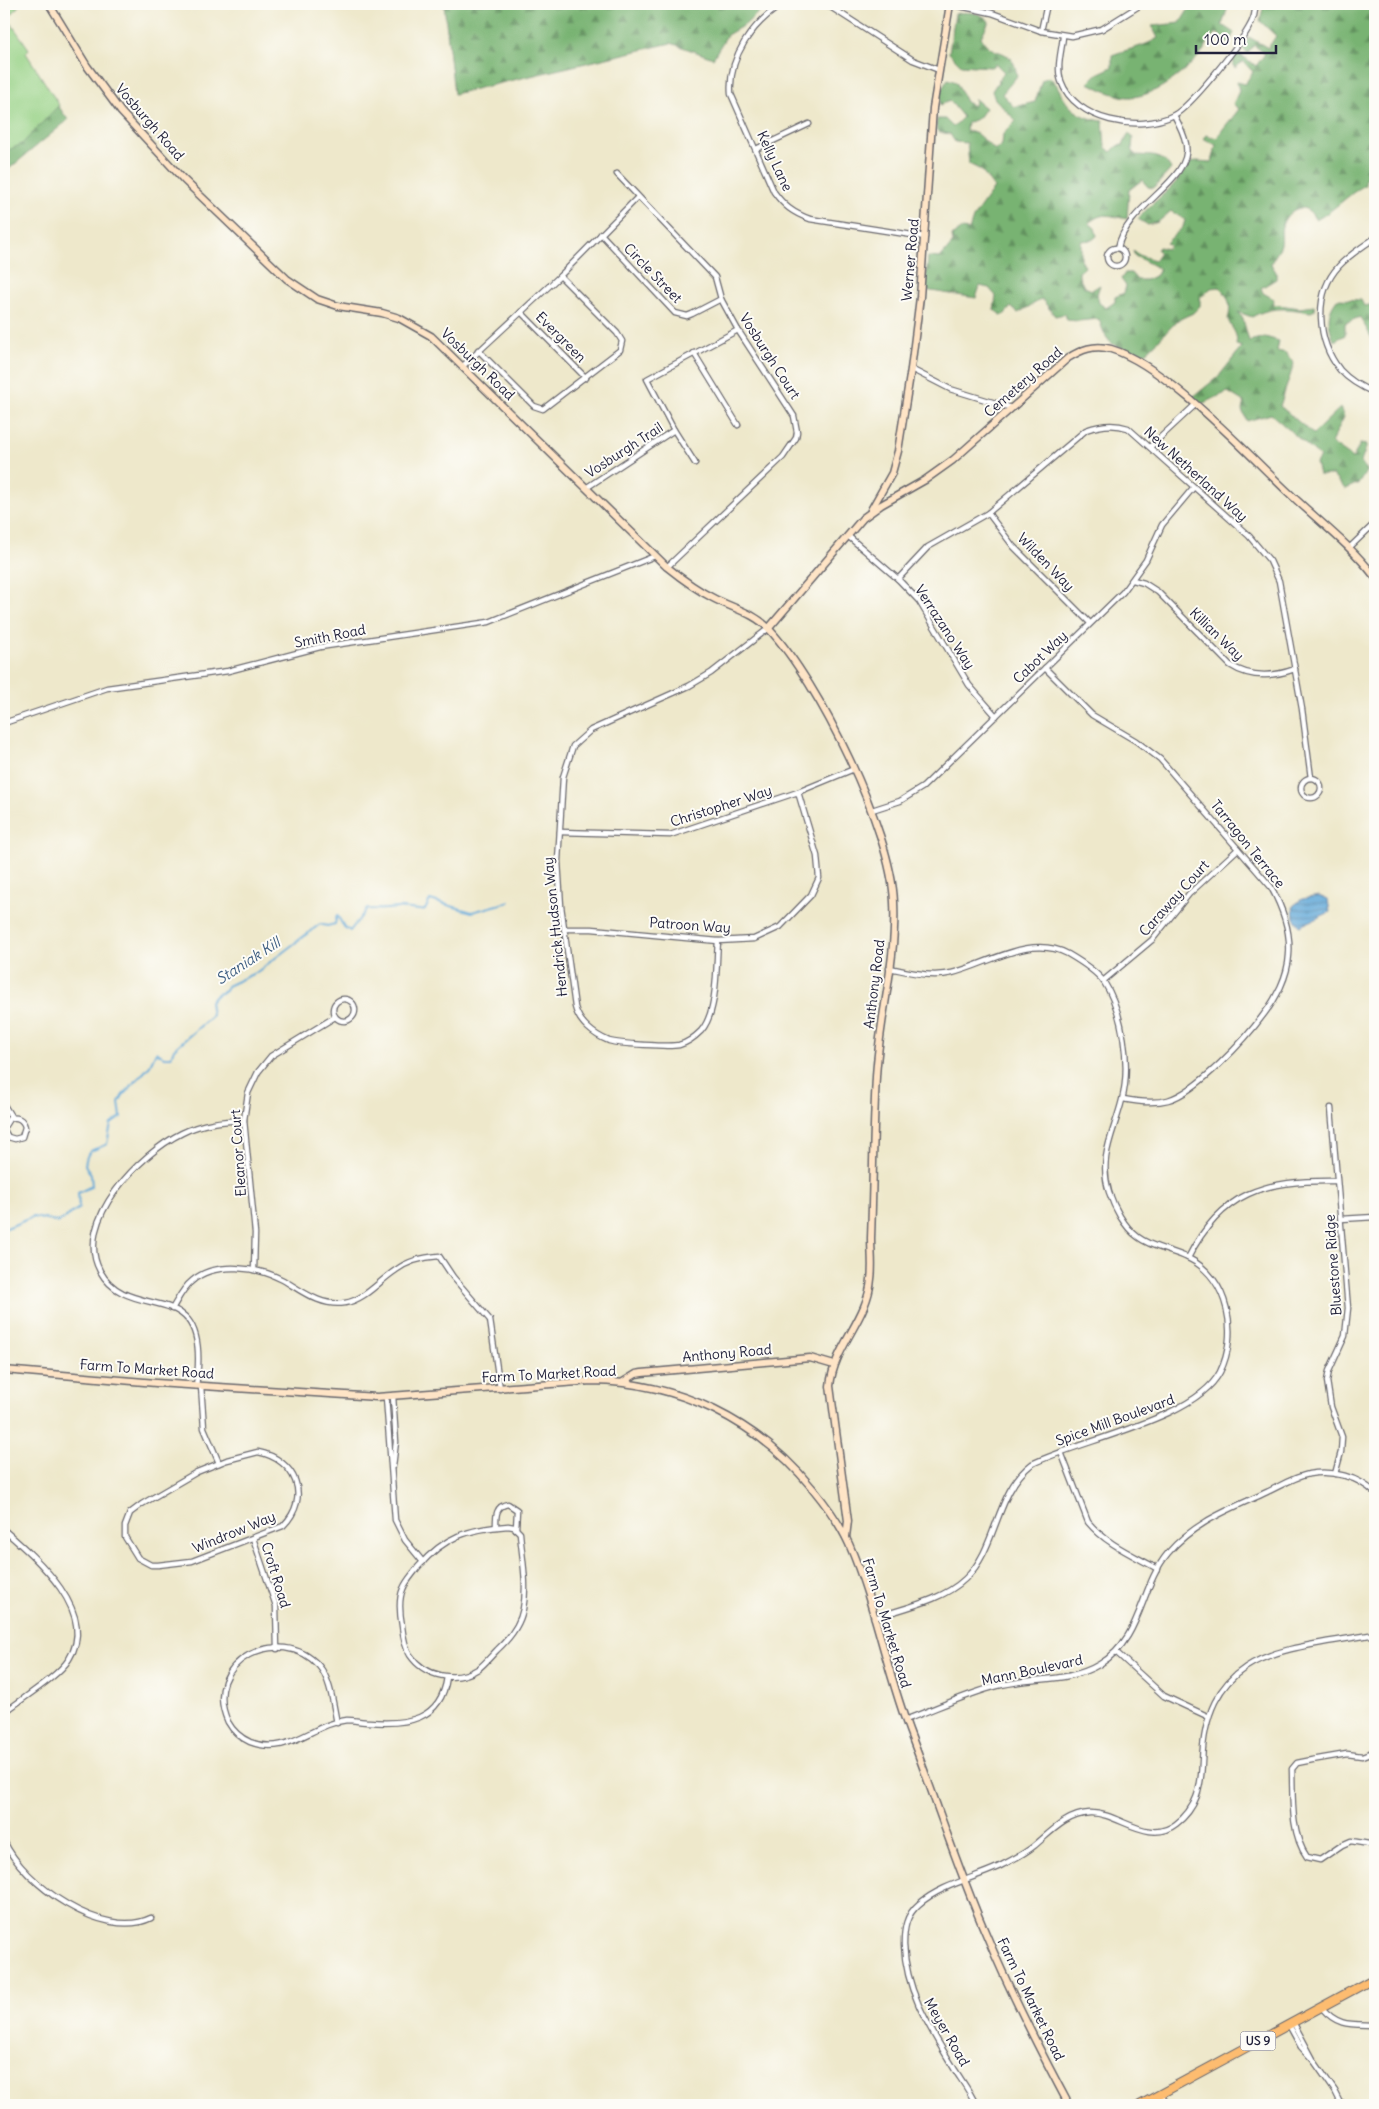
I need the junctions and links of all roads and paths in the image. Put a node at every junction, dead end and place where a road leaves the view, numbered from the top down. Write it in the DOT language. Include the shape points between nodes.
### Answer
graph roads {
  1 [pos="49,4"];
  2 [pos="783,4"];
  3 [pos="826,4"];
  4 [pos="950,4"];
  5 [pos="1047,4"];
  6 [pos="1142,4"];
  7 [pos="1255,4"];
  8 [pos="1041,30"];
  9 [pos="1063,36"];
  10 [pos="940,70"];
  11 [pos="1174,115"];
  12 [pos="809,124"];
  13 [pos="756,149"];
  14 [pos="617,174"];
  15 [pos="638,197"];
  16 [pos="601,234"];
  17 [pos="925,237"];
  18 [pos="1375,238"];
  19 [pos="1118,248"];
  20 [pos="560,276"];
  21 [pos="721,299"];
  22 [pos="521,312"];
  23 [pos="738,330"];
  24 [pos="478,350"];
  25 [pos="694,353"];
  26 [pos="463,366"];
  27 [pos="911,368"];
  28 [pos="586,378"];
  29 [pos="1375,393"];
  30 [pos="1195,405"];
  31 [pos="1012,408"];
  32 [pos="738,425"];
  33 [pos="674,430"];
  34 [pos="1150,447"];
  35 [pos="695,464"];
  36 [pos="586,488"];
  37 [pos="1193,488"];
  38 [pos="871,511"];
  39 [pos="988,513"];
  40 [pos="1375,523"];
  41 [pos="848,536"];
  42 [pos="1349,548"];
  43 [pos="655,556"];
  44 [pos="667,567"];
  45 [pos="1375,576"];
  46 [pos="898,579"];
  47 [pos="1133,580"];
  48 [pos="1090,624"];
  49 [pos="768,628"];
  50 [pos="1046,668"];
  51 [pos="1295,669"];
  52 [pos="996,716"];
  53 [pos="4,723"];
  54 [pos="854,769"];
  55 [pos="1311,778"];
  56 [pos="798,792"];
  57 [pos="872,810"];
  58 [pos="560,832"];
  59 [pos="1238,849"];
  60 [pos="564,929"];
  61 [pos="718,941"];
  62 [pos="889,968"];
  63 [pos="1103,981"];
  64 [pos="335,1017"];
  65 [pos="1123,1099"];
  66 [pos="4,1105"];
  67 [pos="1331,1108"];
  68 [pos="12,1118"];
  69 [pos="244,1120"];
  70 [pos="4,1128"];
  71 [pos="1336,1181"];
  72 [pos="1375,1217"];
  73 [pos="1341,1219"];
  74 [pos="1188,1258"];
  75 [pos="254,1270"];
  76 [pos="172,1309"];
  77 [pos="834,1365"];
  78 [pos="4,1370"];
  79 [pos="623,1382"];
  80 [pos="198,1386"];
  81 [pos="500,1389"];
  82 [pos="390,1396"];
  83 [pos="1061,1452"];
  84 [pos="219,1463"];
  85 [pos="1335,1474"];
  86 [pos="1375,1493"];
  87 [pos="496,1527"];
  88 [pos="516,1529"];
  89 [pos="4,1530"];
  90 [pos="846,1536"];
  91 [pos="253,1538"];
  92 [pos="423,1562"];
  93 [pos="1158,1569"];
  94 [pos="874,1618"];
  95 [pos="1375,1634"];
  96 [pos="277,1649"];
  97 [pos="1117,1653"];
  98 [pos="446,1677"];
  99 [pos="4,1713"];
  100 [pos="1207,1716"];
  101 [pos="905,1720"];
  102 [pos="337,1723"];
  103 [pos="1375,1752"];
  104 [pos="4,1841"];
  105 [pos="1375,1845"];
  106 [pos="964,1880"];
  107 [pos="151,1918"];
  108 [pos="1375,1978"];
  109 [pos="1322,2008"];
  110 [pos="1291,2023"];
  111 [pos="1375,2025"];
  112 [pos="1161,2093"];
  113 [pos="976,2105"];
  114 [pos="1069,2105"];
  115 [pos="1140,2105"];
  116 [pos="1167,2105"];
  117 [pos="1342,2105"];
  1 -- 26 [label="street, Vosburgh Road" via="87,66 121,112 184,180 287,278 317,299 399,318 431,336"];
  2 -- 13 [label="street, Kelly Lane" via="758,24 734,62 730,79 731,94"];
  3 -- 10 [label="street" via="913,60"];
  4 -- 8 [label="street" via="992,13"];
  4 -- 10 [label="street, Werner Road"];
  5 -- 8 [label="street"];
  6 -- 9 [label="street" via="1102,29"];
  7 -- 11 [label="street" via="1256,10 1248,30 1198,94"];
  8 -- 9 [label="street"];
  9 -- 11 [label="street" via="1060,80 1083,110 1127,122 1159,120"];
  10 -- 17 [label="street, Werner Road" via="933,108"];
  11 -- 19 [label="street" via="1186,145 1186,158 1174,178 1130,220"];
  12 -- 13 [label="street"];
  13 -- 17 [label="street, Kelly Lane" via="774,192 784,206 796,214"];
  14 -- 15 [label="street, Vosburgh Court"];
  15 -- 16 [label="street"];
  15 -- 21 [label="street, Vosburgh Court" via="712,272"];
  16 -- 20 [label="street"];
  16 -- 21 [label="street, Circle Street" via="675,312 687,316"];
  17 -- 27 [label="street, Werner Road"];
  18 -- 29 [label="street" via="1338,266 1322,298 1321,312 1327,347 1336,363 1349,378"];
  19 -- 19 [label="street" via="1113,248 1108,254 1109,262 1116,266 1126,258"];
  20 -- 22 [label="street"];
  20 -- 28 [label="street" via="622,341 620,350"];
  21 -- 23 [label="street, Vosburgh Court"];
  22 -- 24 [label="street"];
  22 -- 28 [label="street, Evergreen"];
  23 -- 25 [label="street, Vosburgh Trail"];
  23 -- 44 [label="street, Vosburgh Court" via="789,407 797,425 796,438 783,457"];
  24 -- 26 [label="street"];
  24 -- 28 [label="street" via="538,408 548,406"];
  25 -- 32 [label="street"];
  25 -- 33 [label="street, Vosburgh Trail" via="647,379"];
  26 -- 36 [label="street, Vosburgh Road"];
  27 -- 31 [label="street" via="950,389"];
  27 -- 38 [label="street, Werner Road" via="892,473"];
  30 -- 31 [label="street, Cemetery Road" via="1147,367 1098,346 1068,358"];
  30 -- 34 [label="street"];
  30 -- 42 [label="street, Cemetery Road"];
  31 -- 38 [label="street, Cemetery Road" via="925,480"];
  33 -- 35 [label="street, Vosburgh Trail"];
  33 -- 36 [label="street, Vosburgh Trail"];
  34 -- 37 [label="street, New Netherland Way"];
  34 -- 39 [label="street, New Netherland Way" via="1122,426 1091,428 1076,437 1021,488"];
  36 -- 43 [label="street, Vosburgh Road"];
  37 -- 47 [label="street, Cabot Way" via="1162,525"];
  37 -- 51 [label="street, New Netherland Way" via="1249,536 1276,570"];
  38 -- 41 [label="street, Cemetery Road"];
  39 -- 46 [label="street, New Netherland Way" via="928,547"];
  39 -- 48 [label="street, Wilden Way" via="1014,546"];
  40 -- 42 [label="street"];
  41 -- 46 [label="street, Verrazano Way"];
  41 -- 49 [label="street, Cemetery Road"];
  42 -- 45 [label="street, Cemetery Road"];
  43 -- 44 [label="street, Vosburgh Road"];
  43 -- 53 [label="street, Smith Road" via="489,622 320,647 228,671 108,688"];
  44 -- 49 [label="street, Vosburgh Road" via="697,589 759,619"];
  46 -- 52 [label="street, Verrazano Way" via="919,601 969,685"];
  47 -- 48 [label="street, Cabot Way"];
  47 -- 51 [label="street, Killian Way" via="1158,592 1238,670 1257,675"];
  48 -- 50 [label="street, Cabot Way"];
  49 -- 54 [label="street, Anthony Road" via="807,681"];
  49 -- 58 [label="street, Hendrick Hudson Way" via="711,674 581,738 565,766"];
  50 -- 52 [label="street, Cabot Way"];
  50 -- 59 [label="street, Tarragon Terrace" via="1092,715 1160,759"];
  51 -- 55 [label="street, New Netherland Way"];
  52 -- 57 [label="street, Cabot Way" via="914,793"];
  54 -- 56 [label="street, Christopher Way"];
  54 -- 57 [label="street, Anthony Road"];
  55 -- 55 [label="street, New Netherland Way" via="1303,782 1301,790 1313,797 1318,794 1320,785"];
  56 -- 58 [label="street, Christopher Way" via="670,835"];
  56 -- 61 [label="street, Patroon Way" via="817,856 817,884 811,896 780,927 754,939"];
  57 -- 62 [label="street, Anthony Road" via="892,877 894,924"];
  58 -- 60 [label="street, Hendrick Hudson Way" via="558,861"];
  59 -- 63 [label="street, Caraway Court" via="1200,882 1152,940"];
  59 -- 65 [label="street, Tarragon Terrace" via="1257,869 1280,903 1288,932 1289,955 1281,984 1263,1015 1227,1056 1187,1090 1169,1100"];
  60 -- 61 [label="street, Patroon Way"];
  60 -- 61 [label="street, Hendrick Hudson Way" via="576,1014 589,1029 611,1042 676,1045 696,1036 710,1015"];
  62 -- 63 [label="street, Spice Mill Boulevard" via="927,975 950,974 1019,950 1051,948 1080,962"];
  62 -- 77 [label="street, Anthony Road" via="876,1074 871,1280 860,1319"];
  63 -- 65 [label="street, Spice Mill Boulevard" via="1117,1010 1122,1032 1125,1064"];
  64 -- 64 [label="street, Eleanor Court" via="344,1021 351,1018 355,1011 353,1003 345,999 337,1002"];
  64 -- 69 [label="street, Eleanor Court" via="278,1051 263,1065 248,1093"];
  65 -- 74 [label="street, Spice Mill Boulevard" via="1104,1157 1112,1202 1126,1226 1138,1238"];
  66 -- 68 [label="street"];
  67 -- 71 [label="street, Bluestone Ridge"];
  68 -- 70 [label="street" via="6,1121"];
  68 -- 70 [label="street" via="24,1124 24,1134 12,1139"];
  69 -- 75 [label="street, Eleanor Court" via="255,1233"];
  69 -- 76 [label="street" via="209,1123 175,1137 121,1181 99,1220 95,1254 100,1272 126,1294"];
  71 -- 73 [label="street, Bluestone Ridge"];
  71 -- 74 [label="street" via="1275,1185 1243,1195 1212,1220"];
  72 -- 73 [label="street"];
  73 -- 85 [label="street, Bluestone Ridge" via="1348,1323 1327,1381 1331,1406 1342,1437"];
  74 -- 83 [label="street, Spice Mill Boulevard" via="1216,1284 1228,1316 1228,1350 1219,1374 1202,1394 1180,1409"];
  75 -- 76 [label="street" via="226,1269 200,1276 185,1288"];
  75 -- 81 [label="street" via="281,1279 321,1301 344,1303 362,1296 403,1265 440,1256 490,1320"];
  76 -- 80 [label="street" via="186,1318 197,1340"];
  77 -- 79 [label="street, Anthony Road" via="810,1358 642,1374"];
  77 -- 90 [label="street, Anthony Road" via="830,1386 848,1521"];
  78 -- 80 [label="street, Farm To Market Road"];
  79 -- 81 [label="street, Farm To Market Road" via="592,1381"];
  79 -- 90 [label="street, Farm To Market Road" via="692,1399 751,1430 798,1471"];
  80 -- 82 [label="street, Farm To Market Road"];
  80 -- 84 [label="street" via="204,1428"];
  81 -- 82 [label="street, Farm To Market Road"];
  82 -- 92 [label="street" via="395,1520 405,1540"];
  83 -- 93 [label="street" via="1088,1522 1104,1539"];
  83 -- 94 [label="street, Spice Mill Boulevard" via="1032,1464 1017,1479 978,1562 966,1578 945,1593"];
  84 -- 91 [label="street, Windrow Way" via="258,1452 269,1454 281,1460 296,1483 297,1506 292,1517 283,1526"];
  84 -- 91 [label="street, Windrow Way" via="180,1481 130,1513 125,1537 138,1558 151,1565 192,1561"];
  85 -- 86 [label="street, Mann Boulevard" via="1365,1483"];
  85 -- 93 [label="street, Mann Boulevard" via="1308,1474 1296,1478 1206,1521 1186,1534"];
  87 -- 88 [label="street"];
  87 -- 88 [label="street" via="496,1512 508,1504 517,1510"];
  87 -- 92 [label="street" via="457,1534"];
  88 -- 98 [label="street" via="520,1533 524,1598 517,1626 477,1669"];
  89 -- 99 [label="street" via="33,1556 64,1595 76,1615 78,1627 74,1648 62,1668"];
  90 -- 94 [label="street, Farm To Market Road"];
  91 -- 96 [label="street, Croft Road" via="276,1606"];
  92 -- 98 [label="street" via="402,1590 400,1614 404,1638 411,1656 424,1668"];
  93 -- 97 [label="street, Mann Boulevard" via="1132,1630"];
  94 -- 101 [label="street, Farm To Market Road"];
  95 -- 100 [label="street" via="1280,1651 1264,1657 1222,1688"];
  96 -- 102 [label="street" via="299,1651 319,1666"];
  96 -- 102 [label="street" via="252,1652 230,1671 222,1688 221,1704 237,1734 263,1747 276,1747"];
  97 -- 100 [label="street" via="1164,1696"];
  97 -- 101 [label="street, Mann Boulevard" via="1088,1671 997,1686"];
  98 -- 102 [label="street" via="441,1698 418,1718 406,1722 347,1720"];
  100 -- 106 [label="street" via="1202,1737 1198,1794 1189,1813 1174,1826 1164,1831 1147,1831 1090,1813 1080,1815 1051,1829 1020,1856"];
  101 -- 106 [label="street, Farm To Market Road"];
  103 -- 105 [label="street" via="1312,1760 1297,1763 1292,1768 1296,1827 1307,1857 1320,1860 1351,1841"];
  104 -- 107 [label="street" via="35,1882 74,1908 128,1924"];
  106 -- 113 [label="street, Meyer Road" via="928,1897 912,1911 906,1921 905,1960 914,1997 924,2019"];
  106 -- 114 [label="street, Farm To Market Road" via="1011,1990"];
  108 -- 109 [label="main road, US 9"];
  109 -- 110 [label="main road, US 9"];
  109 -- 111 [label="street" via="1342,2023"];
  110 -- 112 [label="main road, US 9"];
  110 -- 117 [label="street" via="1301,2047 1314,2061"];
  112 -- 115 [label="main road, US 9"];
  112 -- 116 [label="street"];
}
